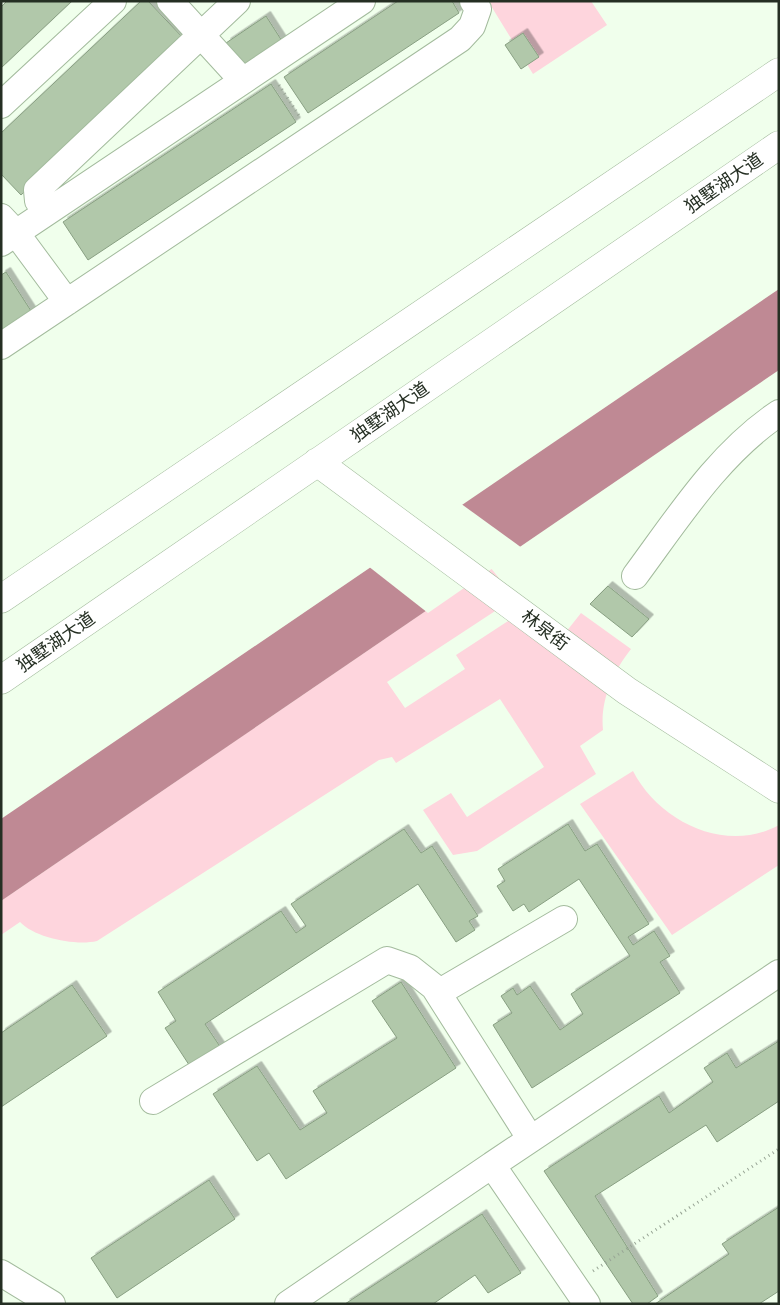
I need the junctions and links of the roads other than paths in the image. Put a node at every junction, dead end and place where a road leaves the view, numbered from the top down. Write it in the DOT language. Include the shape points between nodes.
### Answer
graph roads {
  1 [pos="113,1"];
  2 [pos="170,1"];
  3 [pos="237,1"];
  4 [pos="362,1"];
  5 [pos="473,1"];
  6 [pos="201,36"];
  7 [pos="779,72"];
  8 [pos="243,81"];
  9 [pos="1,105"];
  10 [pos="779,145"];
  11 [pos="47,212"];
  12 [pos="6,231"];
  13 [pos="67,302"];
  14 [pos="1,346"];
  15 [pos="779,413"];
  16 [pos="317,462"];
  17 [pos="635,576"];
  18 [pos="1,599"];
  19 [pos="1,680"];
  20 [pos="779,789"];
  21 [pos="564,919"];
  22 [pos="779,973"];
  23 [pos="438,993"];
  24 [pos="153,1102"];
  25 [pos="530,1138"];
  26 [pos="492,1165"];
  27 [pos="1,1273"];
  28 [pos="580,1294"];
  29 [pos="52,1304"];
  30 [pos="288,1304"];
  1 -- 9 [label="street"];
  2 -- 6 [label="street"];
  3 -- 6 [label="street"];
  4 -- 8 [label="street"];
  5 -- 13 [label="street" via="478,9 472,26 460,39"];
  6 -- 8 [label="street"];
  6 -- 11 [label="street" via="37,190 38,201"];
  7 -- 18 [label="main road"];
  8 -- 11 [label="street"];
  10 -- 16 [label="main road, 独墅湖大道"];
  11 -- 12 [label="street"];
  12 -- 13 [label="street"];
  13 -- 14 [label="street"];
  15 -- 17 [label="street" via="724,458"];
  16 -- 19 [label="main road, 独墅湖大道"];
  16 -- 20 [label="main road, 林泉街" via="627,691"];
  21 -- 23 [label="street"];
  22 -- 25 [label="street"];
  23 -- 24 [label="street" via="434,986 410,968 387,960"];
  23 -- 25 [label="street"];
  25 -- 26 [label="street"];
  26 -- 28 [label="street"];
  26 -- 30 [label="street"];
  27 -- 29 [label="street"];
}
